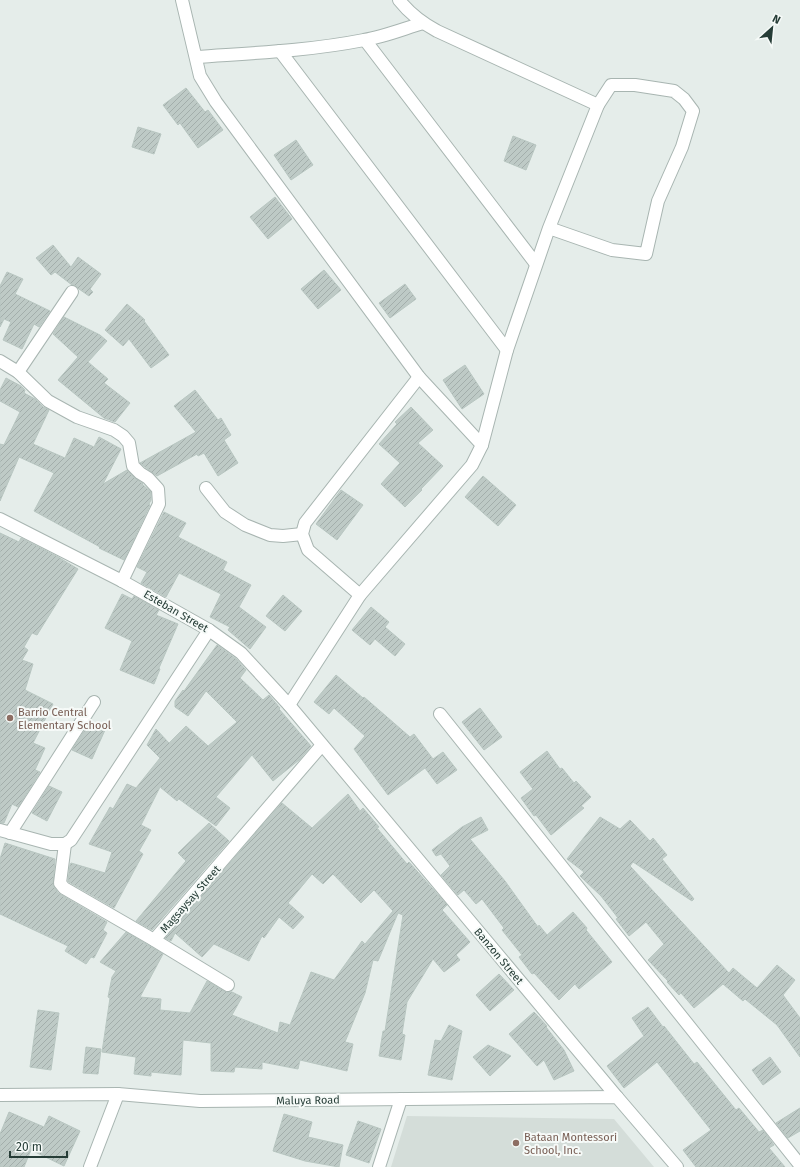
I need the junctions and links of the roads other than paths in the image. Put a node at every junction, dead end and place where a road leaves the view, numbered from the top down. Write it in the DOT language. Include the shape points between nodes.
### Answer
graph roads {
  1 [pos="182,0"];
  2 [pos="399,0"];
  3 [pos="422,23"];
  4 [pos="366,40"];
  5 [pos="280,51"];
  6 [pos="196,57"];
  7 [pos="598,105"];
  8 [pos="549,228"];
  9 [pos="536,264"];
  10 [pos="72,292"];
  11 [pos="507,350"];
  12 [pos="0,362"];
  13 [pos="18,372"];
  14 [pos="419,377"];
  15 [pos="482,445"];
  16 [pos="206,488"];
  17 [pos="0,518"];
  18 [pos="302,534"];
  19 [pos="122,581"];
  20 [pos="360,595"];
  21 [pos="209,630"];
  22 [pos="94,702"];
  23 [pos="289,705"];
  24 [pos="440,714"];
  25 [pos="322,745"];
  26 [pos="5,832"];
  27 [pos="65,844"];
  28 [pos="154,940"];
  29 [pos="228,985"];
  30 [pos="118,1094"];
  31 [pos="0,1095"];
  32 [pos="617,1097"];
  33 [pos="401,1099"];
  34 [pos="800,1164"];
  35 [pos="90,1167"];
  36 [pos="379,1167"];
  37 [pos="677,1167"];
  1 -- 6 [label="street"];
  2 -- 3 [label="street"];
  3 -- 4 [label="street"];
  3 -- 7 [label="street"];
  4 -- 5 [label="street"];
  4 -- 9 [label="street"];
  5 -- 6 [label="street"];
  5 -- 11 [label="street"];
  6 -- 14 [label="street" via="200,76 216,102"];
  7 -- 8 [label="street"];
  7 -- 8 [label="street" via="611,85 635,85 674,91 693,111 682,147 658,202 646,254 612,250"];
  8 -- 9 [label="street"];
  9 -- 11 [label="street"];
  10 -- 13 [label="street"];
  11 -- 15 [label="street"];
  12 -- 13 [label="street"];
  13 -- 19 [label="street" via="48,401 77,417 114,430 123,436 129,443 133,466 158,489 159,504"];
  14 -- 15 [label="street"];
  14 -- 18 [label="street" via="305,523"];
  15 -- 20 [label="street" via="472,465"];
  16 -- 18 [label="street" via="224,512 245,526 270,535"];
  17 -- 19 [label="street, Esteban Street"];
  18 -- 20 [label="street" via="308,550"];
  19 -- 21 [label="street, Esteban Street"];
  20 -- 23 [label="street"];
  21 -- 23 [label="street, Esteban Street" via="241,653"];
  21 -- 27 [label="street" via="71,840"];
  22 -- 26 [label="street"];
  23 -- 25 [label="street, Esteban Street"];
  24 -- 34 [label="street"];
  25 -- 28 [label="street, Magsaysay Street"];
  25 -- 32 [label="street, Banzon Street"];
  26 -- 27 [label="street" via="51,844"];
  27 -- 28 [label="street, Magsaysay Street" via="60,883 64,888"];
  28 -- 29 [label="street"];
  30 -- 31 [label="street, Maluya Road"];
  30 -- 33 [label="street, Maluya Road" via="200,1101"];
  30 -- 35 [label="street"];
  32 -- 33 [label="street, Maluya Road"];
  32 -- 37 [label="street, Banzon Street"];
  33 -- 36 [label="street"];
}
